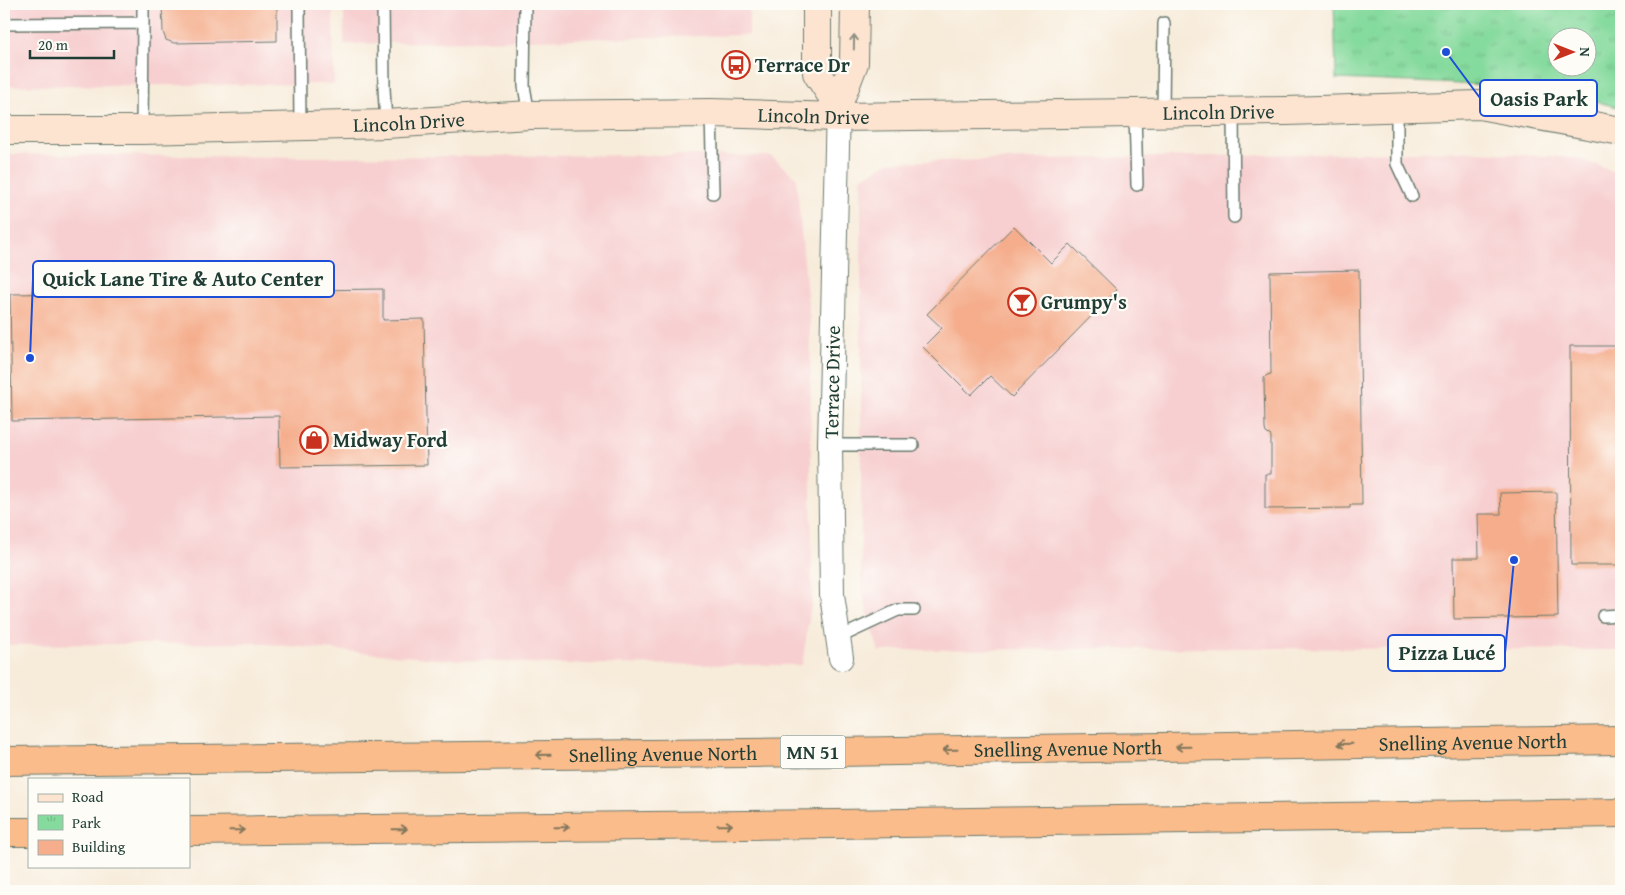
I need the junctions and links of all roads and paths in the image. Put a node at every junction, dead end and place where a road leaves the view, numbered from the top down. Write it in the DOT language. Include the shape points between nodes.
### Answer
graph roads {
  1 [pos="143,4"];
  2 [pos="299,4"];
  3 [pos="383,4"];
  4 [pos="525,4"];
  5 [pos="817,4"];
  6 [pos="855,4"];
  7 [pos="143,23"];
  8 [pos="1164,23"];
  9 [pos="4,24"];
  10 [pos="1397,108"];
  11 [pos="838,111"];
  12 [pos="1163,112"];
  13 [pos="1233,112"];
  14 [pos="711,113"];
  15 [pos="1135,113"];
  16 [pos="529,115"];
  17 [pos="386,124"];
  18 [pos="300,126"];
  19 [pos="4,130"];
  20 [pos="142,130"];
  21 [pos="1621,131"];
  22 [pos="1137,185"];
  23 [pos="713,193"];
  24 [pos="1412,196"];
  25 [pos="1234,217"];
  26 [pos="830,445"];
  27 [pos="913,445"];
  28 [pos="914,610"];
  29 [pos="1621,615"];
  30 [pos="1603,616"];
  31 [pos="839,648"];
  32 [pos="1621,740"];
  33 [pos="4,761"];
  34 [pos="1621,813"];
  35 [pos="190,830"];
  36 [pos="4,832"];
  37 [pos="28,832"];
  1 -- 7 [label="lane"];
  2 -- 18 [label="lane"];
  3 -- 17 [label="lane"];
  4 -- 16 [label="lane" via="524,86"];
  5 -- 11 [label="street" via="817,73"];
  11 -- 6 [label="street, Terrace Drive, one-way" via="854,63"];
  7 -- 9 [label="lane"];
  7 -- 20 [label="lane"];
  8 -- 12 [label="lane"];
  10 -- 13 [label="street, Lincoln Drive"];
  10 -- 21 [label="street, Lincoln Drive" via="1479,105"];
  10 -- 24 [label="lane" via="1397,164"];
  11 -- 14 [label="street, Lincoln Drive"];
  11 -- 15 [label="street, Lincoln Drive"];
  11 -- 26 [label="street, Terrace Drive"];
  12 -- 13 [label="street, Lincoln Drive"];
  12 -- 15 [label="street, Lincoln Drive"];
  13 -- 25 [label="lane"];
  14 -- 16 [label="street, Lincoln Drive"];
  14 -- 23 [label="lane"];
  15 -- 22 [label="lane"];
  16 -- 17 [label="street, Lincoln Drive"];
  17 -- 18 [label="street, Lincoln Drive"];
  18 -- 20 [label="street, Lincoln Drive"];
  19 -- 20 [label="street, Lincoln Drive"];
  26 -- 27 [label="lane"];
  26 -- 31 [label="street, Terrace Drive" via="832,596"];
  28 -- 31 [label="lane" via="898,610"];
  29 -- 30 [label="lane"];
  32 -- 33 [label="highway, Snelling Avenue North / MN 51, one-way"];
  35 -- 34 [label="highway, one-way"];
  36 -- 37 [label="highway"];
}
